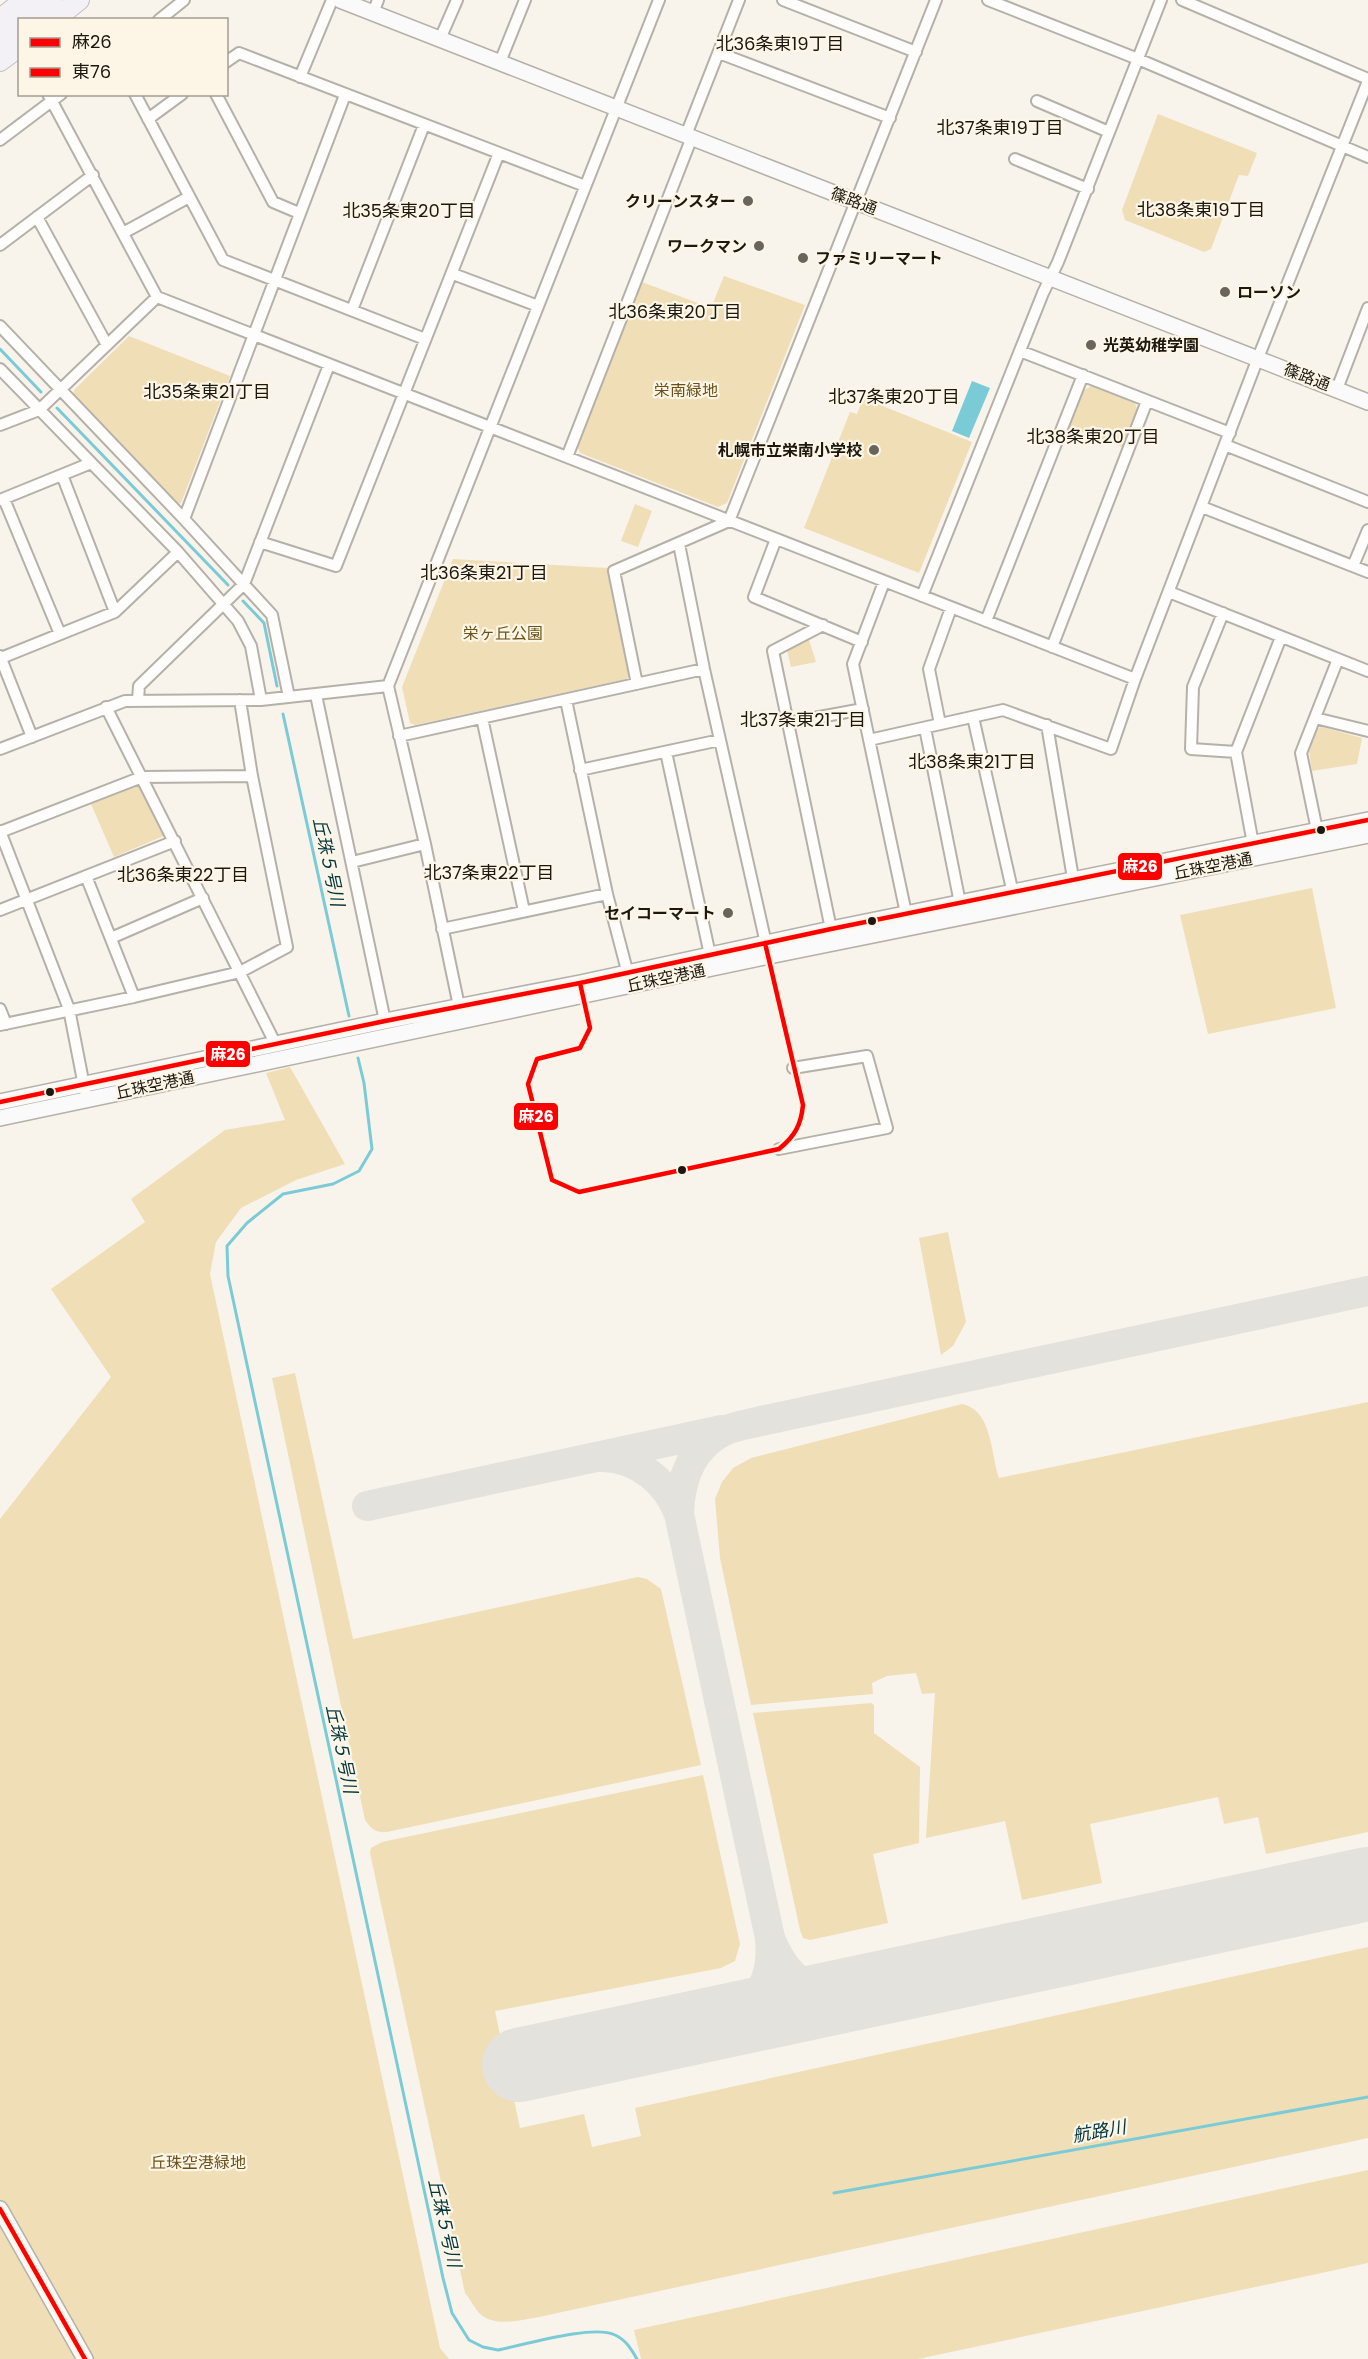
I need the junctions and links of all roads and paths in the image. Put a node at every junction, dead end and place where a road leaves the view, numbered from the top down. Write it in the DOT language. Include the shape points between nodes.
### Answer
graph roads {
  1 [pos="25,0"];
  2 [pos="52,0"];
  3 [pos="79,0"];
  4 [pos="184,0"];
  5 [pos="332,0"];
  6 [pos="340,0"];
  7 [pos="457,0"];
  8 [pos="525,0"];
  9 [pos="659,0"];
  10 [pos="740,0"];
  11 [pos="783,0"];
  12 [pos="936,0"];
  13 [pos="988,0"];
  14 [pos="1161,0"];
  15 [pos="1182,0"];
  16 [pos="376,6"];
  17 [pos="29,18"];
  18 [pos="56,18"];
  19 [pos="162,18"];
  20 [pos="0,19"];
  21 [pos="18,31"];
  22 [pos="440,39"];
  23 [pos="11,51"];
  24 [pos="916,52"];
  25 [pos="719,53"];
  26 [pos="1138,59"];
  27 [pos="228,61"];
  28 [pos="500,62"];
  29 [pos="300,77"];
  30 [pos="1368,80"];
  31 [pos="345,95"];
  32 [pos="136,96"];
  33 [pos="179,96"];
  34 [pos="217,96"];
  35 [pos="54,97"];
  36 [pos="1037,101"];
  37 [pos="616,107"];
  38 [pos="890,118"];
  39 [pos="148,119"];
  40 [pos="424,124"];
  41 [pos="1109,132"];
  42 [pos="689,136"];
  43 [pos="0,140"];
  44 [pos="1341,146"];
  45 [pos="499,153"];
  46 [pos="1368,157"];
  47 [pos="1015,159"];
  48 [pos="93,175"];
  49 [pos="585,186"];
  50 [pos="1088,189"];
  51 [pos="189,197"];
  52 [pos="855,202"];
  53 [pos="299,213"];
  54 [pos="37,217"];
  55 [pos="123,232"];
  56 [pos="0,245"];
  57 [pos="453,274"];
  58 [pos="1051,277"];
  59 [pos="274,281"];
  60 [pos="158,297"];
  61 [pos="538,306"];
  62 [pos="1368,308"];
  63 [pos="352,310"];
  64 [pos="0,326"];
  65 [pos="253,336"];
  66 [pos="425,339"];
  67 [pos="107,345"];
  68 [pos="1020,351"];
  69 [pos="1258,358"];
  70 [pos="329,365"];
  71 [pos="0,369"];
  72 [pos="1083,375"];
  73 [pos="60,389"];
  74 [pos="1337,389"];
  75 [pos="403,394"];
  76 [pos="1147,401"];
  77 [pos="1368,402"];
  78 [pos="39,410"];
  79 [pos="0,425"];
  80 [pos="489,428"];
  81 [pos="1230,433"];
  82 [pos="1225,445"];
  83 [pos="567,457"];
  84 [pos="92,464"];
  85 [pos="62,475"];
  86 [pos="2,499"];
  87 [pos="1368,502"];
  88 [pos="1202,507"];
  89 [pos="184,519"];
  90 [pos="729,521"];
  91 [pos="1368,530"];
  92 [pos="776,539"];
  93 [pos="260,542"];
  94 [pos="679,544"];
  95 [pos="178,552"];
  96 [pos="1353,566"];
  97 [pos="1368,572"];
  98 [pos="884,582"];
  99 [pos="244,584"];
  100 [pos="1168,592"];
  101 [pos="922,596"];
  102 [pos="223,603"];
  103 [pos="951,608"];
  104 [pos="115,612"];
  105 [pos="1223,613"];
  106 [pos="986,621"];
  107 [pos="823,625"];
  108 [pos="60,634"];
  109 [pos="1281,637"];
  110 [pos="862,642"];
  111 [pos="1052,647"];
  112 [pos="1,657"];
  113 [pos="1338,659"];
  114 [pos="704,669"];
  115 [pos="1368,671"];
  116 [pos="1135,680"];
  117 [pos="637,684"];
  118 [pos="388,686"];
  119 [pos="316,694"];
  120 [pos="289,697"];
  121 [pos="138,700"];
  122 [pos="240,700"];
  123 [pos="261,700"];
  124 [pos="566,700"];
  125 [pos="106,708"];
  126 [pos="863,709"];
  127 [pos="973,717"];
  128 [pos="482,718"];
  129 [pos="1315,718"];
  130 [pos="787,723"];
  131 [pos="940,724"];
  132 [pos="1047,725"];
  133 [pos="925,728"];
  134 [pos="1368,731"];
  135 [pos="399,736"];
  136 [pos="32,737"];
  137 [pos="720,740"];
  138 [pos="869,740"];
  139 [pos="0,749"];
  140 [pos="666,752"];
  141 [pos="1236,752"];
  142 [pos="580,770"];
  143 [pos="252,776"];
  144 [pos="142,777"];
  145 [pos="1368,820"];
  146 [pos="1317,830"];
  147 [pos="0,832"];
  148 [pos="1368,835"];
  149 [pos="175,841"];
  150 [pos="425,844"];
  151 [pos="1253,844"];
  152 [pos="352,862"];
  153 [pos="86,876"];
  154 [pos="1075,887"];
  155 [pos="607,894"];
  156 [pos="203,898"];
  157 [pos="27,899"];
  158 [pos="1014,899"];
  159 [pos="960,903"];
  160 [pos="0,910"];
  161 [pos="524,911"];
  162 [pos="907,921"];
  163 [pos="442,929"];
  164 [pos="831,929"];
  165 [pos="111,938"];
  166 [pos="767,950"];
  167 [pos="710,955"];
  168 [pos="240,972"];
  169 [pos="629,979"];
  170 [pos="134,997"];
  171 [pos="0,1009"];
  172 [pos="69,1010"];
  173 [pos="461,1013"];
  174 [pos="385,1021"];
  175 [pos="3,1024"];
  176 [pos="276,1045"];
  177 [pos="793,1068"];
  178 [pos="86,1092"];
  179 [pos="0,1102"];
  180 [pos="0,1118"];
  181 [pos="778,1149"];
  182 [pos="0,2209"];
  183 [pos="86,2359"];
  1 -- 20 [label="highway"];
  2 -- 17 [label="highway"];
  3 -- 18 [label="highway"];
  4 -- 19 [label="street"];
  5 -- 29 [label="street"];
  6 -- 16 [label="main road, 篠路通"];
  7 -- 22 [label="street"];
  8 -- 28 [label="street"];
  9 -- 37 [label="street"];
  10 -- 25 [label="street"];
  11 -- 24 [label="street"];
  12 -- 24 [label="street"];
  13 -- 26 [label="street"];
  14 -- 26 [label="street"];
  15 -- 30 [label="street"];
  16 -- 22 [label="main road, 篠路通"];
  21 -- 23 [label="highway"];
  22 -- 28 [label="main road, 篠路通"];
  24 -- 38 [label="street"];
  25 -- 38 [label="street"];
  25 -- 42 [label="street"];
  26 -- 41 [label="street"];
  26 -- 44 [label="street"];
  27 -- 29 [label="street" via="239,53"];
  28 -- 37 [label="main road, 篠路通"];
  29 -- 31 [label="street"];
  30 -- 44 [label="street"];
  31 -- 40 [label="street"];
  31 -- 53 [label="street"];
  32 -- 39 [label="street"];
  33 -- 39 [label="street"];
  34 -- 53 [label="street" via="273,202"];
  35 -- 43 [label="street"];
  35 -- 48 [label="street"];
  36 -- 41 [label="street"];
  37 -- 42 [label="main road, 篠路通"];
  37 -- 49 [label="street"];
  38 -- 52 [label="street"];
  39 -- 51 [label="street"];
  40 -- 45 [label="street"];
  40 -- 63 [label="street"];
  41 -- 50 [label="street"];
  42 -- 52 [label="main road, 篠路通"];
  42 -- 83 [label="street"];
  44 -- 46 [label="street"];
  44 -- 69 [label="street"];
  45 -- 49 [label="street"];
  45 -- 57 [label="street"];
  47 -- 50 [label="street"];
  48 -- 54 [label="street"];
  48 -- 55 [label="street"];
  49 -- 61 [label="street"];
  50 -- 58 [label="street"];
  51 -- 55 [label="street"];
  51 -- 59 [label="street" via="222,260"];
  52 -- 58 [label="main road, 篠路通"];
  52 -- 90 [label="street"];
  53 -- 59 [label="street"];
  54 -- 56 [label="street"];
  54 -- 67 [label="street"];
  55 -- 60 [label="street"];
  57 -- 61 [label="street"];
  57 -- 66 [label="street"];
  58 -- 68 [label="street"];
  58 -- 69 [label="main road, 篠路通"];
  59 -- 63 [label="street"];
  59 -- 65 [label="street"];
  60 -- 65 [label="street"];
  60 -- 67 [label="street"];
  61 -- 80 [label="street"];
  62 -- 74 [label="street"];
  63 -- 66 [label="street"];
  64 -- 73 [label="street"];
  65 -- 70 [label="street"];
  65 -- 89 [label="street"];
  66 -- 75 [label="street"];
  67 -- 73 [label="street"];
  68 -- 72 [label="street"];
  68 -- 101 [label="street"];
  69 -- 74 [label="main road, 篠路通"];
  69 -- 81 [label="street"];
  70 -- 75 [label="street"];
  70 -- 93 [label="street"];
  71 -- 78 [label="street"];
  72 -- 76 [label="street"];
  72 -- 106 [label="street"];
  73 -- 78 [label="street"];
  73 -- 89 [label="street"];
  74 -- 77 [label="main road, 篠路通"];
  75 -- 80 [label="street"];
  75 -- 93 [label="street" via="336,566"];
  76 -- 81 [label="street"];
  76 -- 111 [label="street"];
  78 -- 79 [label="street"];
  78 -- 84 [label="street"];
  80 -- 83 [label="street"];
  80 -- 118 [label="street"];
  81 -- 82 [label="street"];
  82 -- 87 [label="street"];
  82 -- 88 [label="street"];
  83 -- 90 [label="street"];
  84 -- 85 [label="street"];
  84 -- 95 [label="street"];
  85 -- 86 [label="street"];
  85 -- 104 [label="street"];
  86 -- 108 [label="street"];
  88 -- 96 [label="street"];
  88 -- 100 [label="street"];
  89 -- 99 [label="street"];
  90 -- 92 [label="street"];
  90 -- 94 [label="street"];
  91 -- 96 [label="street"];
  92 -- 98 [label="street"];
  92 -- 107 [label="street" via="754,597"];
  93 -- 99 [label="street"];
  94 -- 114 [label="street"];
  94 -- 117 [label="street" via="614,571"];
  95 -- 102 [label="street"];
  95 -- 104 [label="street"];
  96 -- 97 [label="street"];
  98 -- 101 [label="street"];
  98 -- 110 [label="street"];
  99 -- 102 [label="street"];
  99 -- 120 [label="street" via="272,615"];
  100 -- 105 [label="street"];
  100 -- 116 [label="street"];
  101 -- 103 [label="street"];
  102 -- 121 [label="street" via="139,687"];
  102 -- 123 [label="street" via="251,646"];
  103 -- 106 [label="street"];
  103 -- 131 [label="street" via="929,669"];
  104 -- 108 [label="street"];
  105 -- 109 [label="street"];
  105 -- 141 [label="street" via="1193,687 1191,749"];
  106 -- 111 [label="street"];
  107 -- 110 [label="street"];
  107 -- 130 [label="street" via="773,651"];
  108 -- 112 [label="street"];
  109 -- 113 [label="street"];
  109 -- 141 [label="street"];
  110 -- 126 [label="street" via="853,664"];
  111 -- 116 [label="street"];
  112 -- 136 [label="street"];
  113 -- 115 [label="street"];
  113 -- 129 [label="street"];
  114 -- 117 [label="street"];
  114 -- 137 [label="street"];
  116 -- 132 [label="street" via="1111,749"];
  117 -- 124 [label="street"];
  118 -- 119 [label="street"];
  118 -- 135 [label="street"];
  119 -- 120 [label="street"];
  119 -- 152 [label="street"];
  120 -- 123 [label="street"];
  121 -- 122 [label="street"];
  121 -- 125 [label="street"];
  122 -- 123 [label="street"];
  122 -- 143 [label="street"];
  124 -- 128 [label="street"];
  124 -- 142 [label="street"];
  125 -- 136 [label="street"];
  125 -- 144 [label="street"];
  126 -- 130 [label="street"];
  126 -- 138 [label="street"];
  127 -- 131 [label="street"];
  127 -- 132 [label="street" via="1003,710"];
  127 -- 158 [label="street"];
  128 -- 135 [label="street"];
  128 -- 161 [label="street"];
  129 -- 134 [label="street"];
  129 -- 146 [label="street" via="1301,753"];
  130 -- 164 [label="street"];
  131 -- 133 [label="street"];
  132 -- 154 [label="street"];
  133 -- 138 [label="street"];
  133 -- 159 [label="street"];
  135 -- 150 [label="street"];
  136 -- 139 [label="street"];
  137 -- 140 [label="street"];
  137 -- 166 [label="street"];
  138 -- 162 [label="street"];
  140 -- 142 [label="street"];
  140 -- 167 [label="street"];
  141 -- 151 [label="street"];
  142 -- 155 [label="street"];
  143 -- 144 [label="street"];
  143 -- 168 [label="street" via="287,947"];
  144 -- 147 [label="street"];
  144 -- 149 [label="street"];
  145 -- 146 [label="main road, 丘珠空港通"];
  146 -- 151 [label="main road, 丘珠空港通"];
  147 -- 157 [label="street"];
  148 -- 154 [label="main road, 丘珠空港通"];
  149 -- 153 [label="street"];
  149 -- 156 [label="street"];
  150 -- 152 [label="street"];
  150 -- 163 [label="street"];
  151 -- 154 [label="main road, 丘珠空港通"];
  152 -- 174 [label="street"];
  153 -- 157 [label="street"];
  153 -- 165 [label="street"];
  154 -- 158 [label="main road, 丘珠空港通"];
  155 -- 161 [label="street"];
  155 -- 169 [label="street"];
  156 -- 165 [label="street"];
  156 -- 168 [label="street"];
  157 -- 160 [label="street"];
  157 -- 172 [label="street"];
  158 -- 159 [label="main road, 丘珠空港通"];
  158 -- 162 [label="main road, 丘珠空港通"];
  159 -- 162 [label="main road, 丘珠空港通"];
  161 -- 163 [label="street"];
  162 -- 164 [label="main road, 丘珠空港通"];
  162 -- 166 [label="main road, 丘珠空港通"];
  163 -- 173 [label="street"];
  164 -- 166 [label="main road, 丘珠空港通"];
  165 -- 170 [label="street"];
  166 -- 167 [label="main road, 丘珠空港通"];
  166 -- 169 [label="main road, 丘珠空港通"];
  167 -- 169 [label="main road, 丘珠空港通"];
  168 -- 170 [label="street"];
  168 -- 176 [label="street"];
  169 -- 173 [label="main road, 丘珠空港通"];
  170 -- 172 [label="street"];
  171 -- 175 [label="street"];
  172 -- 175 [label="street"];
  172 -- 178 [label="street"];
  173 -- 174 [label="main road, 丘珠空港通"];
  173 -- 178 [label="main road, 丘珠空港通"];
  174 -- 176 [label="main road, 丘珠空港通"];
  176 -- 178 [label="main road, 丘珠空港通"];
  177 -- 181 [label="street" via="867,1056 887,1128"];
  178 -- 179 [label="main road, 丘珠空港通"];
  178 -- 180 [label="main road, 丘珠空港通"];
  182 -- 183 [label="main road"];
}
